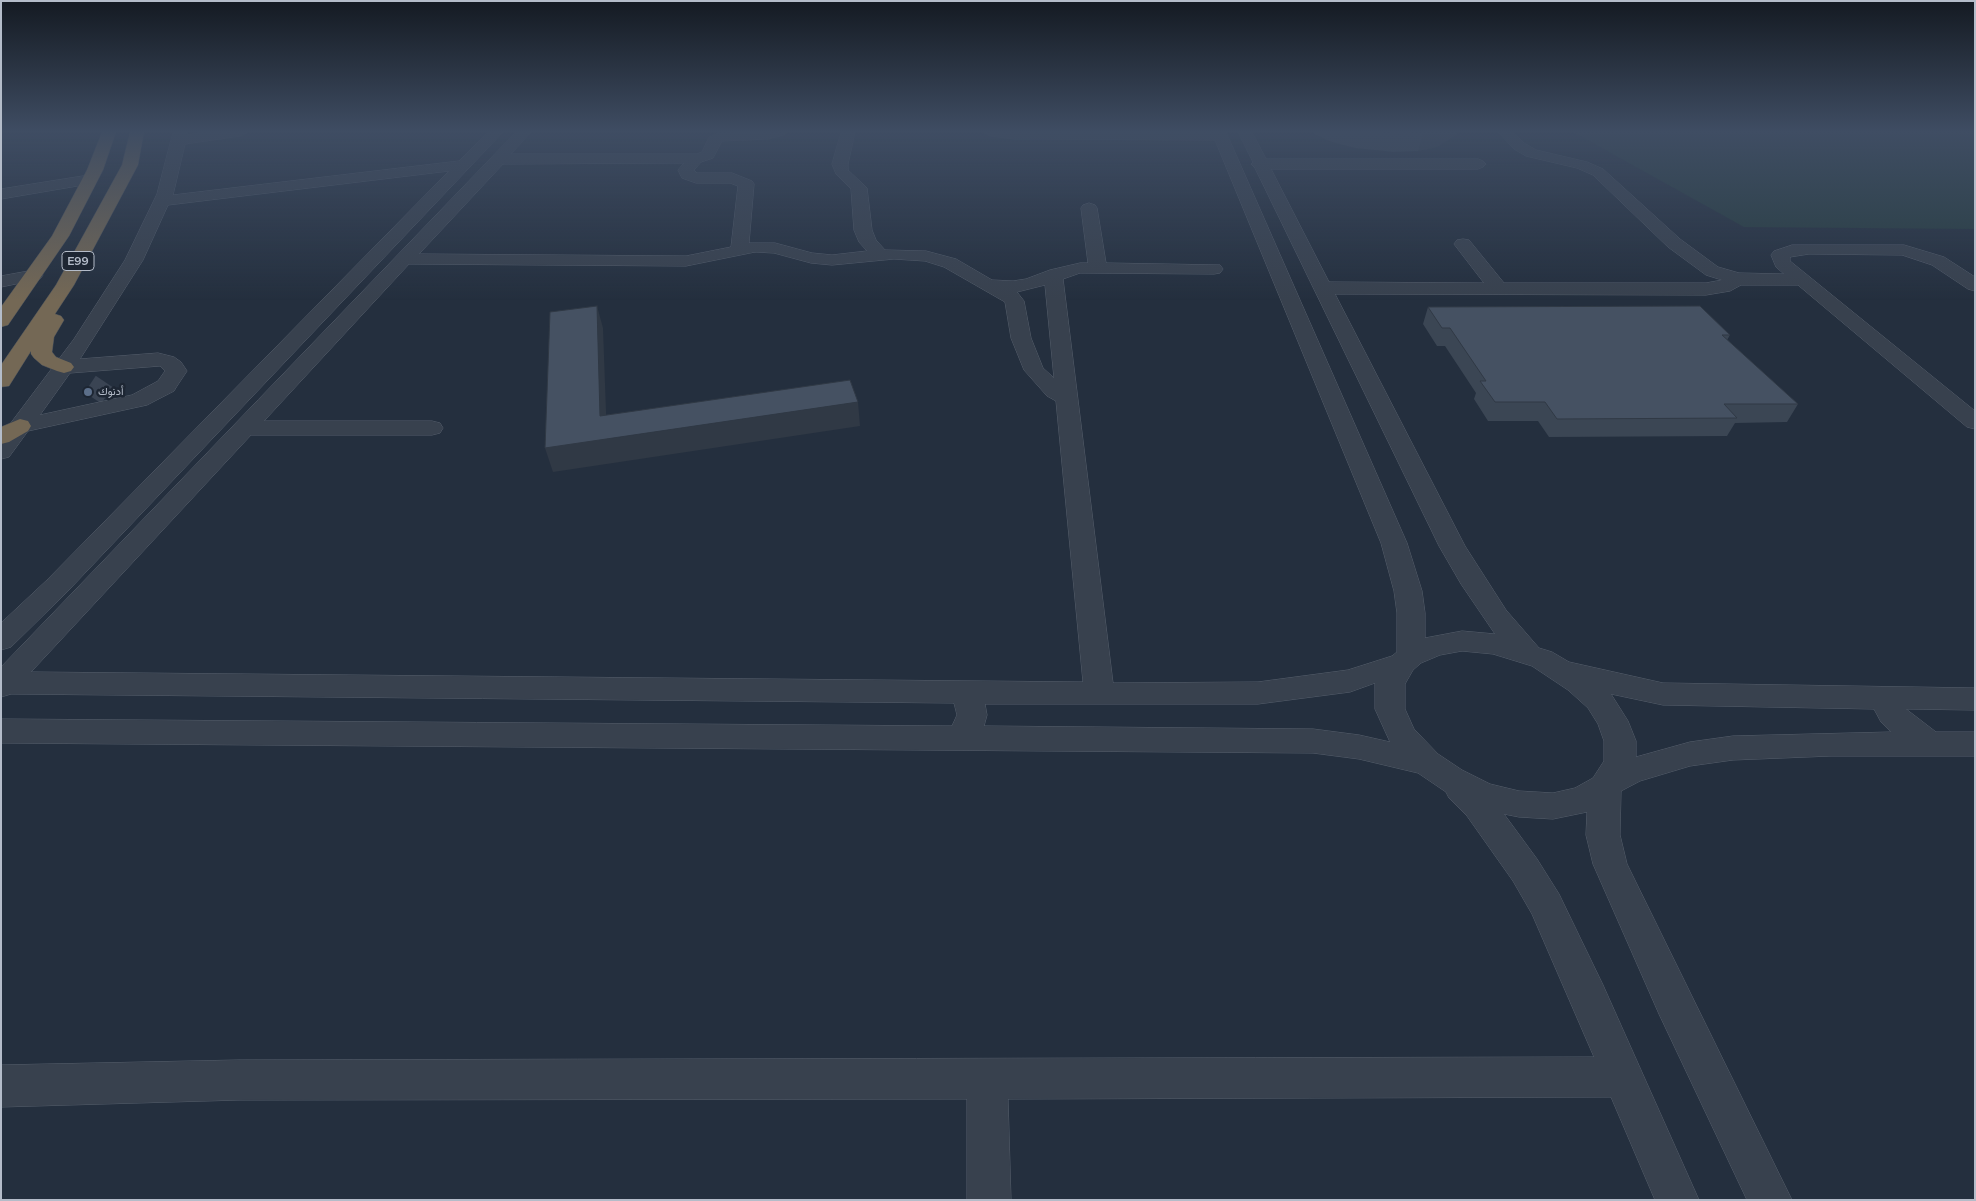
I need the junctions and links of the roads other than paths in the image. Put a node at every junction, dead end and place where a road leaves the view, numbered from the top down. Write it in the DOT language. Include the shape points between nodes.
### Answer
graph roads {
  1 [pos="38,188"];
  2 [pos="84,188"];
  3 [pos="118,188"];
  4 [pos="165,188"];
  5 [pos="271,188"];
  6 [pos="442,188"];
  7 [pos="472,188"];
  8 [pos="746,188"];
  9 [pos="859,188"];
  10 [pos="1244,188"];
  11 [pos="1271,188"];
  12 [pos="1616,188"];
  13 [pos="1,194"];
  14 [pos="162,201"];
  15 [pos="1090,208"];
  16 [pos="1463,244"];
  17 [pos="740,250"];
  18 [pos="879,254"];
  19 [pos="402,259"];
  20 [pos="1098,268"];
  21 [pos="1214,269"];
  22 [pos="1280,270"];
  23 [pos="1056,274"];
  24 [pos="34,275"];
  25 [pos="1738,279"];
  26 [pos="1802,280"];
  27 [pos="1319,281"];
  28 [pos="1,282"];
  29 [pos="65,285"];
  30 [pos="987,285"];
  31 [pos="1975,285"];
  32 [pos="1498,288"];
  33 [pos="1,322"];
  34 [pos="1319,365"];
  35 [pos="64,367"];
  36 [pos="1367,376"];
  37 [pos="1,381"];
  38 [pos="1067,398"];
  39 [pos="1975,422"];
  40 [pos="243,428"];
  41 [pos="432,428"];
  42 [pos="11,432"];
  43 [pos="1,452"];
  44 [pos="1,640"];
  45 [pos="1528,653"];
  46 [pos="1406,659"];
  47 [pos="1556,666"];
  48 [pos="2,684"];
  49 [pos="965,693"];
  50 [pos="1099,694"];
  51 [pos="1884,698"];
  52 [pos="1975,699"];
  53 [pos="1,731"];
  54 [pos="961,738"];
  55 [pos="1930,744"];
  56 [pos="1975,744"];
  57 [pos="1439,771"];
  58 [pos="1608,783"];
  59 [pos="1623,1077"];
  60 [pos="988,1078"];
  61 [pos="1,1086"];
  62 [pos="989,1200"];
  63 [pos="1677,1200"];
  64 [pos="1770,1200"];
  1 -- 13 [label="street"];
  2 -- 24 [label="highway, E99" via="60,236"];
  3 -- 29 [label="highway, E99"];
  4 -- 14 [label="street"];
  5 -- 14 [label="street"];
  6 -- 44 [label="street" via="64,579"];
  7 -- 19 [label="street"];
  8 -- 17 [label="street"];
  9 -- 18 [label="street" via="863,230"];
  10 -- 22 [label="street"];
  11 -- 27 [label="street"];
  12 -- 25 [label="street" via="1696,261 1712,271"];
  14 -- 35 [label="street" via="134,260"];
  15 -- 20 [label="street"];
  16 -- 32 [label="street"];
  17 -- 18 [label="street" via="769,247 832,260"];
  17 -- 19 [label="street" via="703,259 668,262"];
  18 -- 30 [label="street" via="909,254 942,260"];
  19 -- 40 [label="street"];
  20 -- 21 [label="street"];
  20 -- 23 [label="street"];
  22 -- 27 [label="street"];
  22 -- 34 [label="street"];
  23 -- 30 [label="street" via="1014,287"];
  23 -- 38 [label="street"];
  24 -- 28 [label="street"];
  24 -- 33 [label="highway, E99"];
  25 -- 26 [label="street"];
  25 -- 32 [label="street" via="1730,285 1706,289"];
  26 -- 31 [label="street" via="1782,263 1780,255 1792,250 1890,249 1929,257"];
  26 -- 39 [label="street"];
  27 -- 32 [label="street"];
  27 -- 36 [label="street"];
  29 -- 35 [label="highway" via="67,295 44,338 41,354"];
  29 -- 37 [label="highway, E99"];
  30 -- 38 [label="street" via="1003,291 1014,301 1021,338 1034,370"];
  34 -- 36 [label="street" via="1344,368"];
  34 -- 46 [label="street" via="1394,543 1411,613"];
  35 -- 42 [label="street"];
  35 -- 42 [label="street" via="111,370 158,359 167,361 176,371 166,386 139,400 88,405"];
  36 -- 45 [label="street" via="1470,578 1496,617"];
  38 -- 50 [label="street"];
  40 -- 41 [label="street"];
  40 -- 48 [label="street"];
  42 -- 43 [label="street"];
  45 -- 46 [label="street" via="1495,644 1462,642 1434,646"];
  45 -- 47 [label="street"];
  46 -- 50 [label="street" via="1350,681 1310,688 1258,693"];
  46 -- 57 [label="street" via="1390,684 1390,709 1402,736"];
  47 -- 51 [label="street" via="1614,684 1663,694"];
  47 -- 58 [label="street" via="1599,700 1613,720 1620,741 1620,761"];
  48 -- 49 [label="street"];
  49 -- 50 [label="street"];
  49 -- 54 [label="street" via="972,715"];
  51 -- 52 [label="street"];
  51 -- 55 [label="street" via="1892,714 1908,730"];
  53 -- 54 [label="street"];
  54 -- 57 [label="street" via="1313,740 1359,747"];
  55 -- 56 [label="street"];
  55 -- 58 [label="street" via="1733,748 1690,754 1630,771"];
  57 -- 58 [label="street" via="1484,795 1510,802 1553,806 1582,800"];
  57 -- 59 [label="street" via="1479,806 1538,891"];
  58 -- 64 [label="street" via="1604,835 1610,864"];
  59 -- 60 [label="street"];
  59 -- 63 [label="street"];
  60 -- 61 [label="street" via="249,1080"];
  60 -- 62 [label="street"];
}
